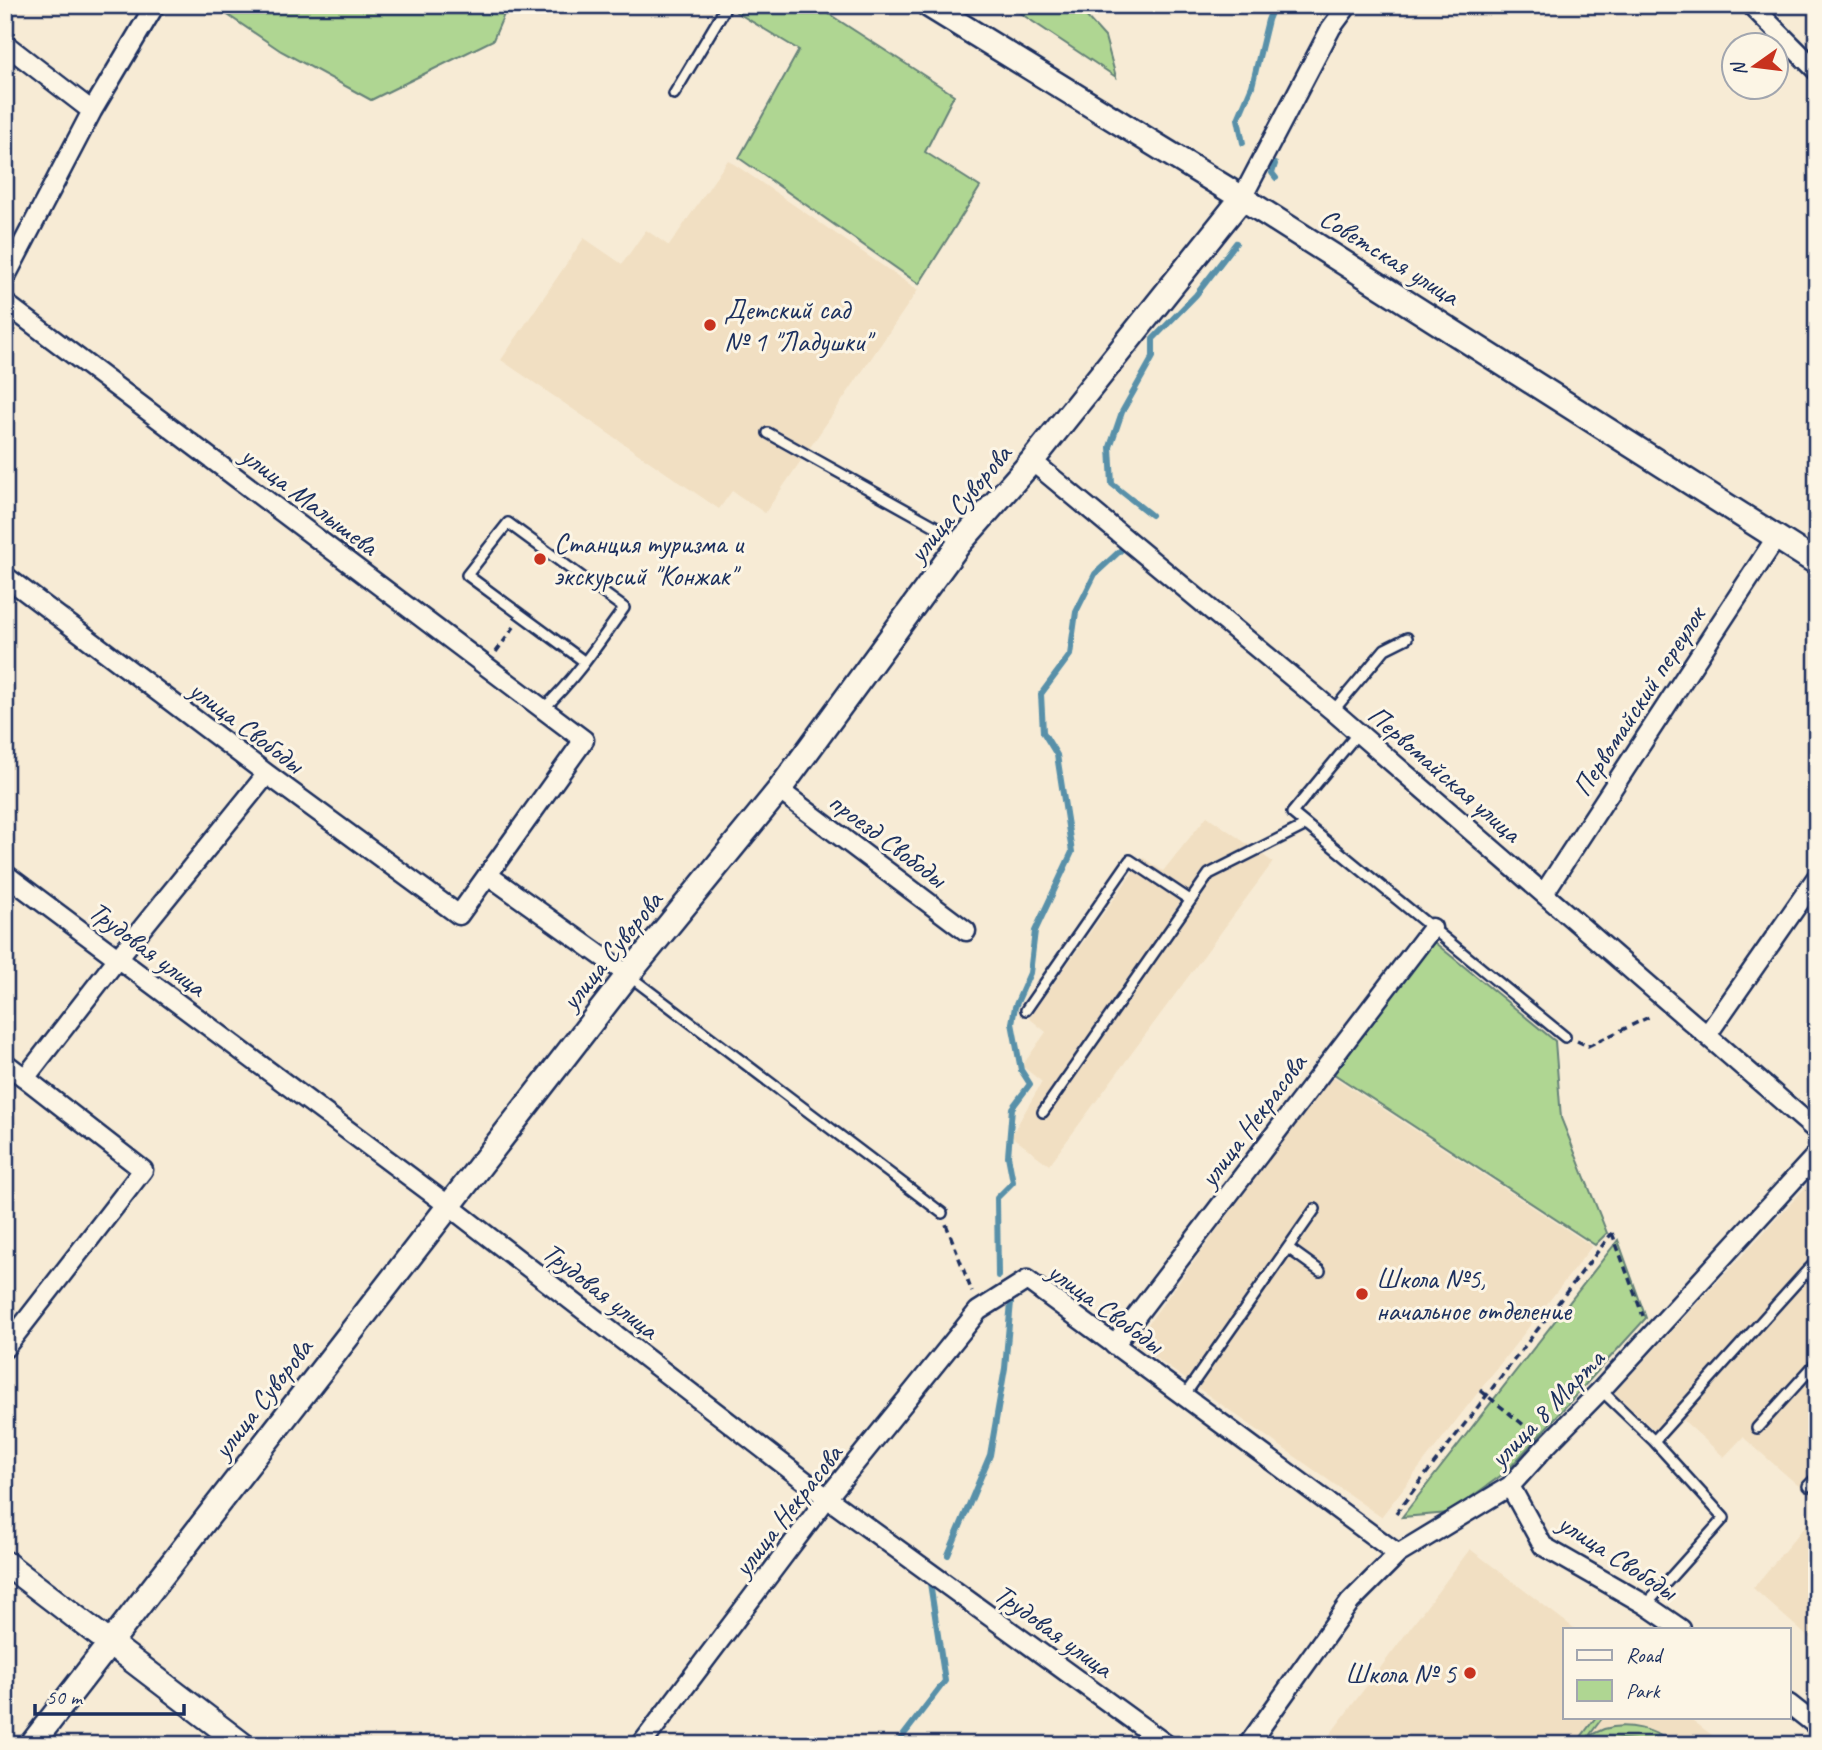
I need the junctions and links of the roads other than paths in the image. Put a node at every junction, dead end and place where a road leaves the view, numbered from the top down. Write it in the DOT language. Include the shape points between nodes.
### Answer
graph roads {
  1 [pos="155,5"];
  2 [pos="727,5"];
  3 [pos="928,5"];
  4 [pos="1349,5"];
  5 [pos="1751,5"];
  6 [pos="5,44"];
  7 [pos="1817,71"];
  8 [pos="674,94"];
  9 [pos="92,111"];
  10 [pos="1242,198"];
  11 [pos="5,278"];
  12 [pos="5,303"];
  13 [pos="768,433"];
  14 [pos="1032,461"];
  15 [pos="1776,538"];
  16 [pos="960,544"];
  17 [pos="1817,563"];
  18 [pos="5,576"];
  19 [pos="1406,638"];
  20 [pos="585,662"];
  21 [pos="543,709"];
  22 [pos="1333,710"];
  23 [pos="1359,733"];
  24 [pos="267,774"];
  25 [pos="779,790"];
  26 [pos="1306,825"];
  27 [pos="5,874"];
  28 [pos="488,874"];
  29 [pos="1817,877"];
  30 [pos="1544,893"];
  31 [pos="1190,900"];
  32 [pos="1432,928"];
  33 [pos="966,931"];
  34 [pos="118,958"];
  35 [pos="628,975"];
  36 [pos="1026,1010"];
  37 [pos="1707,1035"];
  38 [pos="1565,1037"];
  39 [pos="5,1063"];
  40 [pos="25,1078"];
  41 [pos="1043,1112"];
  42 [pos="1817,1131"];
  43 [pos="1817,1154"];
  44 [pos="449,1206"];
  45 [pos="1315,1209"];
  46 [pos="942,1213"];
  47 [pos="1288,1248"];
  48 [pos="1817,1261"];
  49 [pos="1320,1271"];
  50 [pos="1806,1272"];
  51 [pos="1817,1282"];
  52 [pos="978,1311"];
  53 [pos="1114,1345"];
  54 [pos="5,1348"];
  55 [pos="1817,1362"];
  56 [pos="1601,1390"];
  57 [pos="1184,1396"];
  58 [pos="1757,1428"];
  59 [pos="1654,1441"];
  60 [pos="1817,1476"];
  61 [pos="1510,1486"];
  62 [pos="1808,1486"];
  63 [pos="827,1498"];
  64 [pos="1398,1554"];
  65 [pos="5,1563"];
  66 [pos="1646,1605"];
  67 [pos="1680,1628"];
  68 [pos="110,1643"];
  69 [pos="1790,1705"];
  70 [pos="1817,1726"];
  71 [pos="31,1745"];
  72 [pos="243,1745"];
  73 [pos="641,1745"];
  74 [pos="1167,1745"];
  75 [pos="1248,1745"];
  1 -- 9 [label="street"];
  2 -- 8 [label="lane"];
  3 -- 10 [label="main road, Советская улица"];
  4 -- 10 [label="street" via="1331,28"];
  5 -- 7 [label="street"];
  6 -- 9 [label="street"];
  9 -- 11 [label="street"];
  10 -- 14 [label="main road, улица Суворова"];
  10 -- 15 [label="main road, Советская улица"];
  12 -- 21 [label="street, улица Малышева"];
  13 -- 16 [label="lane" via="936,526"];
  14 -- 16 [label="main road, улица Суворова"];
  14 -- 22 [label="street, Первомайская улица"];
  15 -- 17 [label="main road, Советская улица"];
  15 -- 30 [label="street, Первомайский переулок"];
  16 -- 25 [label="main road, улица Суворова"];
  18 -- 24 [label="street, улица Свободы"];
  19 -- 22 [label="lane" via="1385,649"];
  20 -- 20 [label="lane" via="624,608 508,523 467,575"];
  20 -- 21 [label="lane"];
  21 -- 28 [label="street, улица Малышева" via="584,740"];
  22 -- 23 [label="street, Первомайская улица"];
  23 -- 26 [label="lane" via="1292,814"];
  23 -- 30 [label="street, Первомайская улица"];
  24 -- 28 [label="street, улица Свободы" via="459,915"];
  24 -- 34 [label="street"];
  25 -- 33 [label="street, проезд Свободы"];
  25 -- 35 [label="main road, улица Суворова"];
  26 -- 31 [label="lane" via="1209,874"];
  26 -- 32 [label="lane"];
  27 -- 34 [label="street, Трудовая улица"];
  28 -- 35 [label="street"];
  29 -- 37 [label="street"];
  30 -- 37 [label="street, Первомайская улица"];
  31 -- 36 [label="lane" via="1130,860"];
  31 -- 41 [label="lane"];
  32 -- 38 [label="lane"];
  32 -- 53 [label="street, улица Некрасова"];
  34 -- 40 [label="street"];
  34 -- 44 [label="street, Трудовая улица"];
  35 -- 44 [label="main road, улица Суворова"];
  35 -- 46 [label="lane"];
  37 -- 42 [label="street, Первомайская улица"];
  39 -- 40 [label="street"];
  40 -- 54 [label="street" via="143,1170"];
  43 -- 56 [label="street, улица 8 Марта"];
  44 -- 63 [label="street, Трудовая улица"];
  44 -- 68 [label="main road, улица Суворова"];
  45 -- 47 [label="lane"];
  47 -- 49 [label="lane"];
  47 -- 57 [label="lane"];
  48 -- 50 [label="lane"];
  50 -- 51 [label="lane"];
  50 -- 59 [label="lane"];
  52 -- 53 [label="street, улица Свободы" via="1027,1280"];
  52 -- 63 [label="street, улица Некрасова"];
  53 -- 57 [label="street, улица Свободы"];
  55 -- 58 [label="lane"];
  56 -- 59 [label="lane"];
  56 -- 61 [label="street, улица 8 Марта"];
  57 -- 64 [label="street, улица Свободы"];
  59 -- 66 [label="lane" via="1724,1518"];
  60 -- 62 [label="lane"];
  61 -- 64 [label="street, улица 8 Марта"];
  61 -- 66 [label="street, улица Свободы" via="1543,1546"];
  63 -- 73 [label="street, улица Некрасова"];
  63 -- 74 [label="street, Трудовая улица"];
  64 -- 75 [label="street, улица 8 Марта" via="1350,1602"];
  65 -- 68 [label="main road"];
  66 -- 67 [label="street, улица Свободы"];
  68 -- 71 [label="main road, улица Суворова"];
  68 -- 72 [label="main road"];
  69 -- 70 [label="street"];
}
